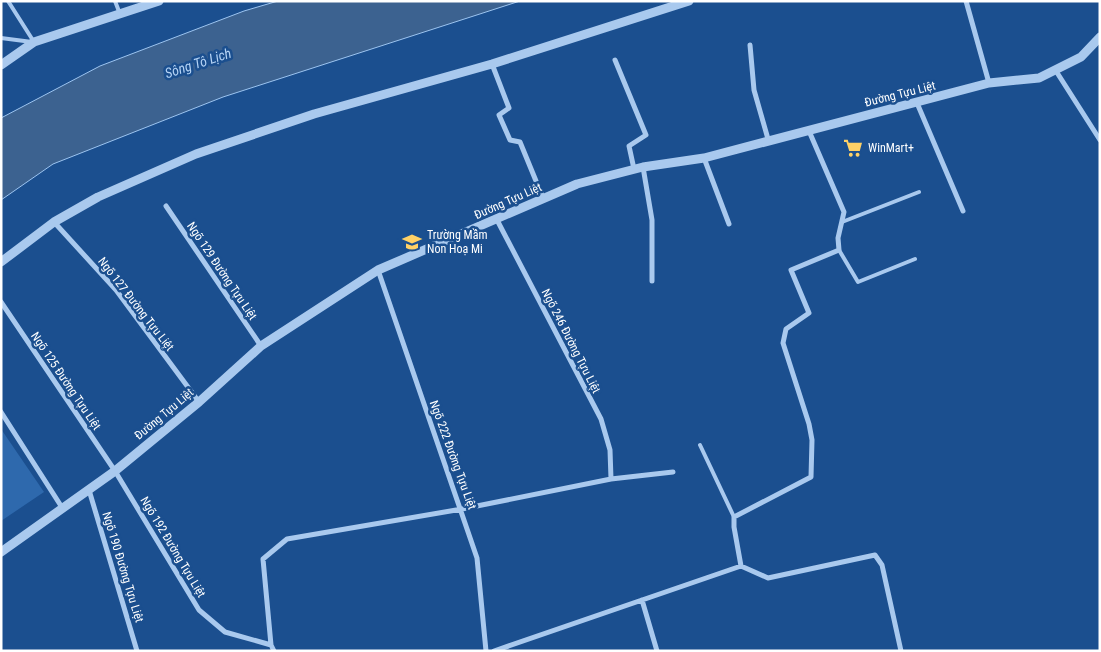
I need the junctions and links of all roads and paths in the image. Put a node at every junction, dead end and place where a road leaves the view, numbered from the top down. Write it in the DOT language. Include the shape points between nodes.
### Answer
graph roads {
  1 [pos="8,1"];
  2 [pos="115,1"];
  3 [pos="159,1"];
  4 [pos="689,1"];
  5 [pos="966,1"];
  6 [pos="120,14"];
  7 [pos="1100,37"];
  8 [pos="1,38"];
  9 [pos="34,42"];
  10 [pos="750,45"];
  11 [pos="614,60"];
  12 [pos="492,64"];
  13 [pos="1,65"];
  14 [pos="1056,71"];
  15 [pos="989,83"];
  16 [pos="917,103"];
  17 [pos="809,131"];
  18 [pos="768,140"];
  19 [pos="1100,140"];
  20 [pos="704,158"];
  21 [pos="638,168"];
  22 [pos="919,192"];
  23 [pos="543,198"];
  24 [pos="166,206"];
  25 [pos="963,211"];
  26 [pos="496,218"];
  27 [pos="54,222"];
  28 [pos="842,222"];
  29 [pos="729,224"];
  30 [pos="839,250"];
  31 [pos="915,259"];
  32 [pos="1,262"];
  33 [pos="378,270"];
  34 [pos="652,280"];
  35 [pos="1,302"];
  36 [pos="261,346"];
  37 [pos="199,402"];
  38 [pos="1,412"];
  39 [pos="700,445"];
  40 [pos="115,471"];
  41 [pos="673,472"];
  42 [pos="611,479"];
  43 [pos="89,490"];
  44 [pos="63,509"];
  45 [pos="462,509"];
  46 [pos="734,517"];
  47 [pos="1,552"];
  48 [pos="741,566"];
  49 [pos="642,600"];
  50 [pos="271,645"];
  51 [pos="137,651"];
  52 [pos="274,651"];
  53 [pos="486,651"];
  54 [pos="494,651"];
  55 [pos="657,651"];
  56 [pos="901,651"];
  1 -- 9 [label="lane"];
  2 -- 6 [label="lane"];
  3 -- 6 [label="street"];
  4 -- 12 [label="street"];
  5 -- 15 [label="street"];
  6 -- 9 [label="street"];
  7 -- 14 [label="street, Đường Tựu Liệt" via="1081,57"];
  8 -- 9 [label="lane"];
  9 -- 13 [label="street"];
  10 -- 18 [label="street" via="754,90"];
  11 -- 21 [label="street" via="646,135 629,146"];
  12 -- 23 [label="street" via="510,108 499,114 510,140 520,142"];
  12 -- 27 [label="street" via="314,114 196,154 98,197"];
  14 -- 15 [label="street, Đường Tựu Liệt" via="1039,78"];
  14 -- 19 [label="street"];
  15 -- 16 [label="street, Đường Tựu Liệt"];
  16 -- 17 [label="street, Đường Tựu Liệt"];
  16 -- 25 [label="street"];
  17 -- 18 [label="street, Đường Tựu Liệt"];
  17 -- 28 [label="street" via="844,212"];
  18 -- 20 [label="street, Đường Tựu Liệt"];
  20 -- 21 [label="street, Đường Tựu Liệt"];
  20 -- 29 [label="street"];
  21 -- 23 [label="street, Đường Tựu Liệt" via="577,184"];
  21 -- 34 [label="street" via="652,220"];
  22 -- 28 [label="lane"];
  23 -- 26 [label="street, Đường Tựu Liệt"];
  24 -- 36 [label="street, Ngõ 129 Đường Tựu Liệt"];
  26 -- 33 [label="street, Đường Tựu Liệt"];
  26 -- 42 [label="street, Ngõ 246 Đường Tựu Liệt" via="600,420 610,450"];
  27 -- 32 [label="street"];
  27 -- 37 [label="street, Ngõ 127 Đường Tựu Liệt" via="116,290"];
  28 -- 30 [label="street"];
  30 -- 31 [label="lane" via="858,282"];
  30 -- 46 [label="street" via="791,270 809,313 786,330 783,343 809,424 812,477"];
  33 -- 36 [label="street, Đường Tựu Liệt"];
  33 -- 45 [label="street, Ngõ 222 Đường Tựu Liệt"];
  35 -- 40 [label="street, Ngõ 125 Đường Tựu Liệt"];
  36 -- 37 [label="street, Đường Tựu Liệt"];
  37 -- 40 [label="street, Đường Tựu Liệt"];
  38 -- 44 [label="street"];
  39 -- 46 [label="lane"];
  40 -- 43 [label="street, Đường Tựu Liệt"];
  40 -- 50 [label="street, Ngõ 192 Đường Tựu Liệt" via="199,610 226,632"];
  41 -- 42 [label="street"];
  42 -- 45 [label="street"];
  43 -- 44 [label="street, Đường Tựu Liệt"];
  43 -- 51 [label="street, Ngõ 190 Đường Tựu Liệt"];
  44 -- 47 [label="street, Đường Tựu Liệt"];
  45 -- 50 [label="street" via="287,539 263,559"];
  45 -- 53 [label="street, Ngõ 222 Đường Tựu Liệt" via="477,558"];
  46 -- 48 [label="street"];
  48 -- 49 [label="street"];
  48 -- 56 [label="street" via="768,578 875,555 882,565"];
  49 -- 54 [label="street"];
  49 -- 55 [label="street"];
  50 -- 52 [label="street"];
}
